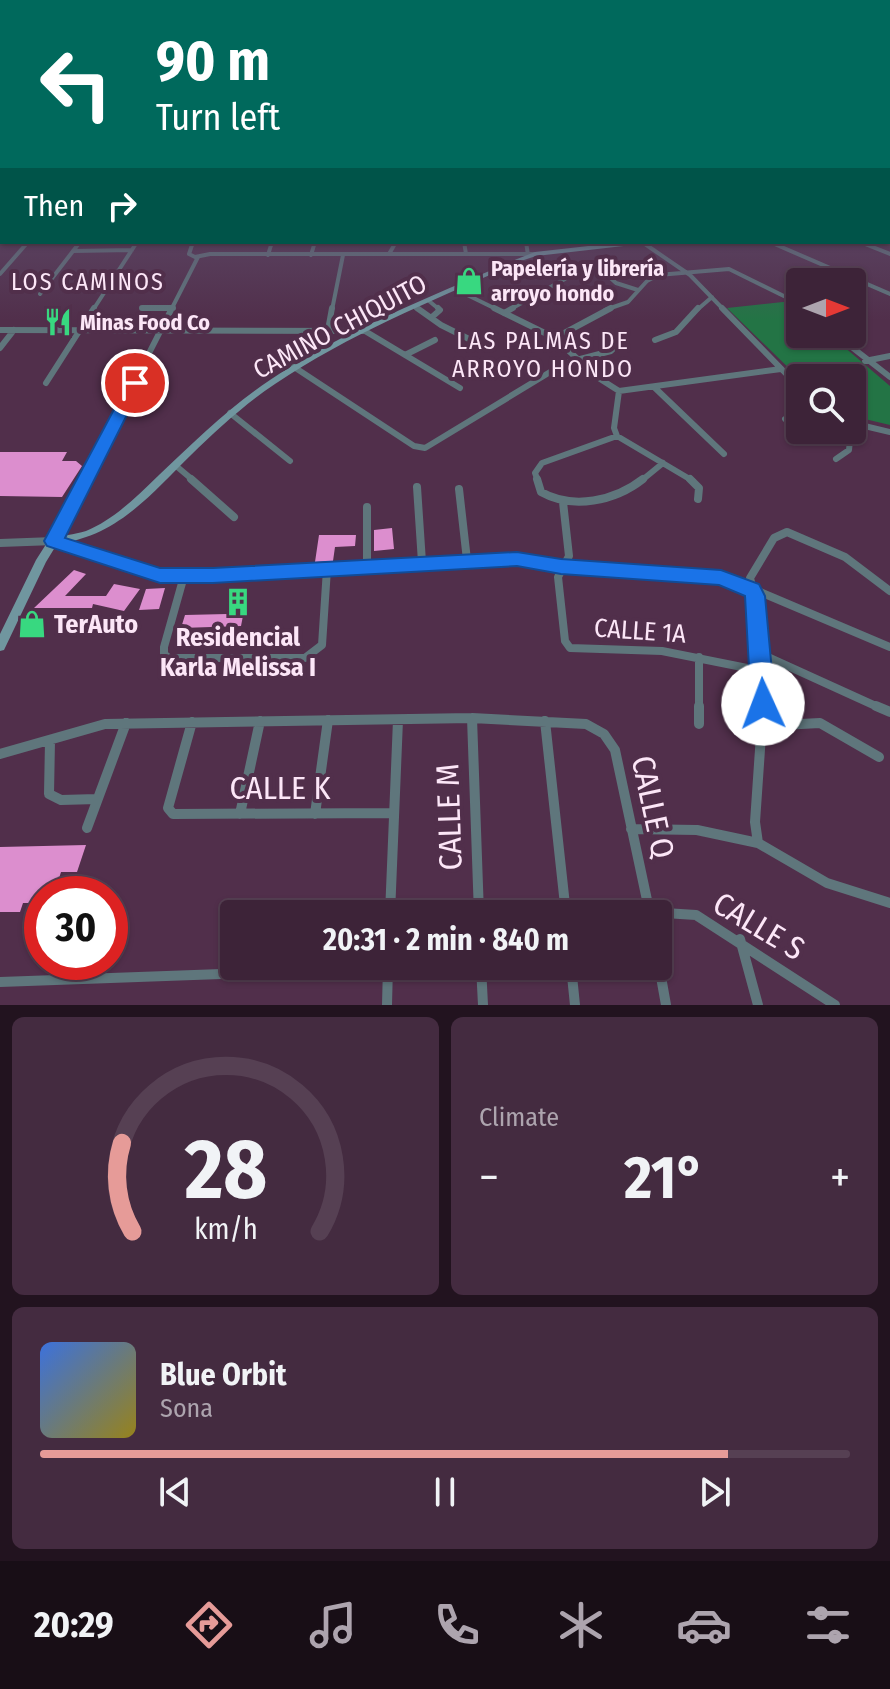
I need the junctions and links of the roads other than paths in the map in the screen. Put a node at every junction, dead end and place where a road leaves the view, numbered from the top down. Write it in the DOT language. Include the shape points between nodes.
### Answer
graph roads {
  1 [pos="26,244"];
  2 [pos="78,244"];
  3 [pos="136,244"];
  4 [pos="192,244"];
  5 [pos="271,244"];
  6 [pos="314,244"];
  7 [pos="395,244"];
  8 [pos="464,244"];
  9 [pos="527,244"];
  10 [pos="602,244"];
  11 [pos="645,244"];
  12 [pos="775,244"];
  13 [pos="865,244"];
  14 [pos="582,245"];
  15 [pos="132,250"];
  16 [pos="73,251"];
  17 [pos="389,254"];
  18 [pos="466,254"];
  19 [pos="508,254"];
  20 [pos="532,254"];
  21 [pos="890,254"];
  22 [pos="268,255"];
  23 [pos="311,255"];
  24 [pos="343,255"];
  25 [pos="198,257"];
  26 [pos="519,260"];
  27 [pos="685,271"];
  28 [pos="0,274"];
  29 [pos="606,274"];
  30 [pos="565,279"];
  31 [pos="455,289"];
  32 [pos="638,290"];
  33 [pos="40,294"];
  34 [pos="890,294"];
  35 [pos="712,297"];
  36 [pos="786,297"];
  37 [pos="429,301"];
  38 [pos="416,307"];
  39 [pos="142,308"];
  40 [pos="173,308"];
  41 [pos="504,313"];
  42 [pos="432,317"];
  43 [pos="0,330"];
  44 [pos="14,330"];
  45 [pos="80,330"];
  46 [pos="162,330"];
  47 [pos="328,330"];
  48 [pos="365,331"];
  49 [pos="555,338"];
  50 [pos="435,340"];
  51 [pos="655,340"];
  52 [pos="618,344"];
  53 [pos="485,347"];
  54 [pos="0,348"];
  55 [pos="851,348"];
  56 [pos="405,355"];
  57 [pos="890,356"];
  58 [pos="577,359"];
  59 [pos="865,361"];
  60 [pos="294,367"];
  61 [pos="781,369"];
  62 [pos="786,374"];
  63 [pos="890,377"];
  64 [pos="46,383"];
  65 [pos="654,387"];
  66 [pos="460,388"];
  67 [pos="619,391"];
  68 [pos="230,413"];
  69 [pos="866,426"];
  70 [pos="890,432"];
  71 [pos="617,436"];
  72 [pos="850,444"];
  73 [pos="724,454"];
  74 [pos="836,459"];
  75 [pos="290,461"];
  76 [pos="663,463"];
  77 [pos="175,465"];
  78 [pos="417,487"];
  79 [pos="459,489"];
  80 [pos="698,499"];
  81 [pos="563,502"];
  82 [pos="367,507"];
  83 [pos="234,517"];
  84 [pos="54,541"];
  85 [pos="0,543"];
  86 [pos="467,560"];
  87 [pos="422,562"];
  88 [pos="367,566"];
  89 [pos="561,566"];
  90 [pos="327,569"];
  91 [pos="184,576"];
  92 [pos="752,589"];
  93 [pos="890,591"];
  94 [pos="1,643"];
  95 [pos="890,647"];
  96 [pos="761,654"];
  97 [pos="699,657"];
  98 [pos="762,671"];
  99 [pos="890,712"];
  100 [pos="472,718"];
  101 [pos="328,720"];
  102 [pos="398,720"];
  103 [pos="260,721"];
  104 [pos="545,721"];
  105 [pos="192,722"];
  106 [pos="126,723"];
  107 [pos="699,724"];
  108 [pos="762,726"];
  109 [pos="50,741"];
  110 [pos="0,754"];
  111 [pos="879,757"];
  112 [pos="97,799"];
  113 [pos="393,813"];
  114 [pos="240,814"];
  115 [pos="315,814"];
  116 [pos="87,828"];
  117 [pos="631,829"];
  118 [pos="758,843"];
  119 [pos="390,900"];
  120 [pos="478,900"];
  121 [pos="564,900"];
  122 [pos="647,900"];
  123 [pos="890,903"];
  124 [pos="672,914"];
  125 [pos="740,939"];
  126 [pos="220,973"];
  127 [pos="388,980"];
  128 [pos="482,980"];
  129 [pos="572,980"];
  130 [pos="662,980"];
  131 [pos="0,982"];
  132 [pos="387,1005"];
  133 [pos="483,1005"];
  134 [pos="575,1005"];
  135 [pos="666,1005"];
  136 [pos="758,1005"];
  137 [pos="835,1005"];
  1 -- 28 [label="street"];
  2 -- 16 [label="street"];
  3 -- 15 [label="street"];
  4 -- 25 [label="street" via="189,256"];
  5 -- 22 [label="street"];
  6 -- 23 [label="street"];
  7 -- 17 [label="street"];
  8 -- 18 [label="street"];
  9 -- 20 [label="street"];
  10 -- 14 [label="main road, CAMINO CHIQUITO"];
  11 -- 27 [label="street"];
  12 -- 34 [label="street"];
  13 -- 21 [label="street"];
  14 -- 20 [label="main road, CAMINO CHIQUITO"];
  15 -- 16 [label="street"];
  15 -- 45 [label="street"];
  16 -- 33 [label="street"];
  17 -- 18 [label="street"];
  17 -- 24 [label="street"];
  18 -- 19 [label="street"];
  19 -- 20 [label="street"];
  19 -- 26 [label="street"];
  20 -- 26 [label="main road, CAMINO CHIQUITO"];
  22 -- 23 [label="street"];
  22 -- 25 [label="street"];
  23 -- 24 [label="street"];
  24 -- 47 [label="street"];
  25 -- 40 [label="street"];
  26 -- 31 [label="main road, CAMINO CHIQUITO"];
  27 -- 32 [label="street" via="658,275"];
  27 -- 35 [label="street"];
  27 -- 36 [label="street" via="729,269"];
  29 -- 32 [label="street" via="617,284"];
  30 -- 41 [label="street"];
  31 -- 37 [label="main road, CAMINO CHIQUITO"];
  31 -- 41 [label="street"];
  32 -- 49 [label="street" via="628,302"];
  35 -- 51 [label="street" via="677,334"];
  35 -- 61 [label="street"];
  37 -- 38 [label="main road, CAMINO CHIQUITO"];
  37 -- 42 [label="street" via="440,310"];
  38 -- 42 [label="street"];
  38 -- 48 [label="main road, CAMINO CHIQUITO"];
  39 -- 40 [label="street"];
  40 -- 46 [label="street"];
  41 -- 49 [label="street"];
  42 -- 53 [label="street"];
  43 -- 44 [label="street"];
  44 -- 45 [label="street"];
  44 -- 54 [label="street"];
  45 -- 46 [label="street"];
  45 -- 64 [label="street"];
  46 -- 47 [label="street"];
  46 -- 84 [label="street"];
  47 -- 48 [label="street"];
  48 -- 56 [label="street"];
  48 -- 60 [label="main road, CAMINO CHIQUITO"];
  49 -- 58 [label="street"];
  50 -- 56 [label="street"];
  52 -- 58 [label="street" via="611,351"];
  55 -- 59 [label="street"];
  56 -- 66 [label="street"];
  57 -- 59 [label="street"];
  58 -- 60 [label="street" via="425,448 414,446"];
  58 -- 67 [label="street"];
  59 -- 63 [label="street"];
  60 -- 68 [label="main road, CAMINO CHIQUITO"];
  61 -- 62 [label="street"];
  61 -- 65 [label="street"];
  65 -- 67 [label="street"];
  65 -- 73 [label="street"];
  67 -- 71 [label="street"];
  68 -- 75 [label="street"];
  68 -- 77 [label="main road, CAMINO CHIQUITO"];
  69 -- 70 [label="street"];
  71 -- 76 [label="street"];
  71 -- 81 [label="street" via="539,466 535,480 541,492"];
  72 -- 74 [label="street"];
  76 -- 80 [label="street" via="696,483"];
  76 -- 81 [label="street" via="623,493"];
  77 -- 83 [label="street"];
  77 -- 84 [label="main road, CAMINO CHIQUITO" via="94,534"];
  78 -- 87 [label="street"];
  79 -- 86 [label="street"];
  81 -- 89 [label="street, CALLE 1A" via="569,556"];
  82 -- 88 [label="street"];
  84 -- 85 [label="street"];
  84 -- 91 [label="street" via="144,572"];
  84 -- 94 [label="main road"];
  86 -- 87 [label="street"];
  86 -- 89 [label="street" via="517,559"];
  87 -- 88 [label="street"];
  88 -- 90 [label="street"];
  89 -- 92 [label="street" via="701,575"];
  89 -- 97 [label="street, CALLE 1A" via="565,641 570,648 648,649"];
  90 -- 91 [label="street"];
  90 -- 91 [label="street" via="322,645 305,658 169,658 164,647"];
  92 -- 93 [label="street" via="750,578 774,538 787,532 845,557"];
  92 -- 95 [label="street"];
  92 -- 96 [label="street"];
  96 -- 98 [label="street"];
  96 -- 99 [label="street"];
  97 -- 98 [label="street, CALLE 1A"];
  97 -- 107 [label="street"];
  98 -- 108 [label="street"];
  100 -- 102 [label="street"];
  100 -- 104 [label="street"];
  100 -- 120 [label="street, CALLE M"];
  101 -- 102 [label="street"];
  101 -- 103 [label="street"];
  101 -- 115 [label="street"];
  102 -- 113 [label="street"];
  103 -- 105 [label="street"];
  103 -- 114 [label="street"];
  104 -- 117 [label="street, CALLE Q" via="586,724 604,734 615,750"];
  104 -- 121 [label="street"];
  105 -- 106 [label="street"];
  105 -- 114 [label="street, CALLE K" via="169,812"];
  106 -- 109 [label="street"];
  106 -- 112 [label="street"];
  108 -- 111 [label="street" via="820,723"];
  108 -- 118 [label="street"];
  109 -- 110 [label="street"];
  109 -- 112 [label="street" via="49,794 61,800"];
  112 -- 116 [label="street"];
  113 -- 115 [label="street, CALLE K"];
  113 -- 119 [label="street"];
  114 -- 115 [label="street, CALLE K"];
  117 -- 118 [label="street" via="697,830"];
  117 -- 122 [label="street, CALLE Q"];
  118 -- 123 [label="street" via="827,883"];
  124 -- 125 [label="street, CALLE S" via="696,915"];
  125 -- 136 [label="street"];
  125 -- 137 [label="street, CALLE S"];
  126 -- 131 [label="street"];
  127 -- 132 [label="street"];
  128 -- 133 [label="street"];
  129 -- 134 [label="street"];
  130 -- 135 [label="street"];
}
